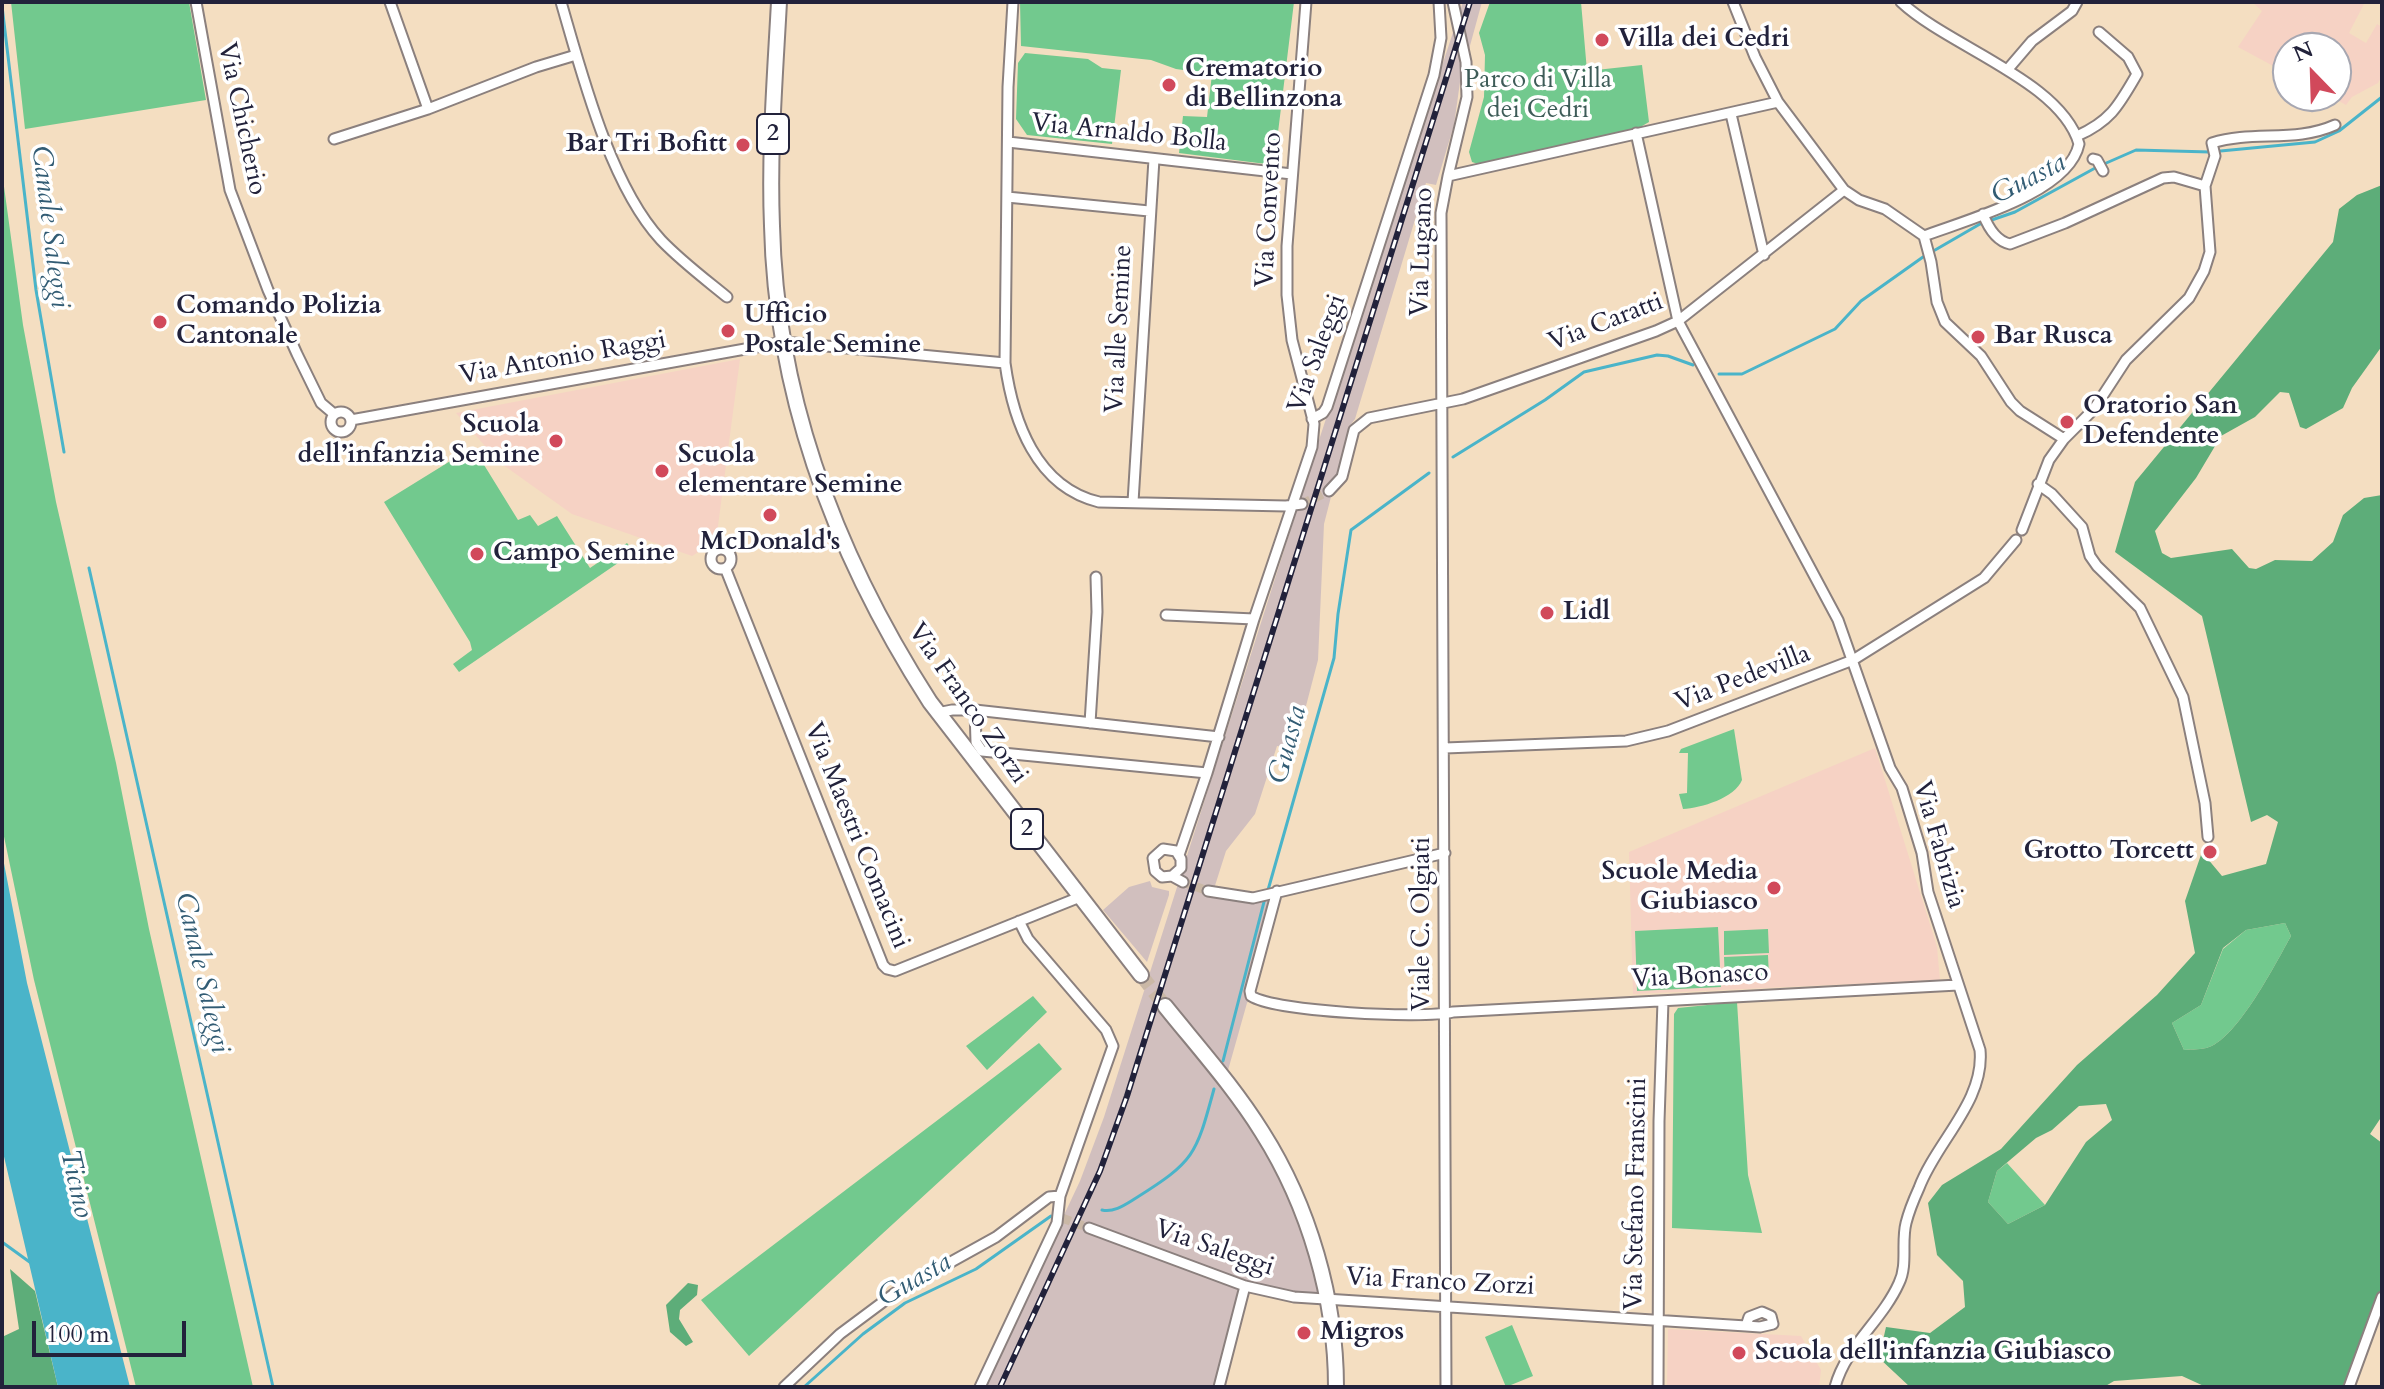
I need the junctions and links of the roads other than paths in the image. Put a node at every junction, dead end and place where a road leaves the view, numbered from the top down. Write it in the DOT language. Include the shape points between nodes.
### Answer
graph roads {
  1 [pos="196,2"];
  2 [pos="390,2"];
  3 [pos="561,2"];
  4 [pos="779,2"];
  5 [pos="1013,2"];
  6 [pos="1306,2"];
  7 [pos="1439,2"];
  8 [pos="1453,2"];
  9 [pos="1733,2"];
  10 [pos="1901,2"];
  11 [pos="2077,2"];
  12 [pos="2099,32"];
  13 [pos="576,55"];
  14 [pos="2008,69"];
  15 [pos="1778,102"];
  16 [pos="428,109"];
  17 [pos="1731,114"];
  18 [pos="2335,125"];
  19 [pos="1636,133"];
  20 [pos="2077,136"];
  21 [pos="334,139"];
  22 [pos="1008,142"];
  23 [pos="2078,152"];
  24 [pos="1154,159"];
  25 [pos="2103,171"];
  26 [pos="1292,174"];
  27 [pos="1448,176"];
  28 [pos="2205,186"];
  29 [pos="1844,190"];
  30 [pos="1007,197"];
  31 [pos="1149,211"];
  32 [pos="1983,214"];
  33 [pos="1924,236"];
  34 [pos="1764,255"];
  35 [pos="727,297"];
  36 [pos="1678,321"];
  37 [pos="784,342"];
  38 [pos="1005,363"];
  39 [pos="1442,404"];
  40 [pos="334,414"];
  41 [pos="1312,419"];
  42 [pos="351,420"];
  43 [pos="2064,439"];
  44 [pos="1443,460"];
  45 [pos="2038,484"];
  46 [pos="1329,491"];
  47 [pos="1133,502"];
  48 [pos="1297,505"];
  49 [pos="2022,530"];
  50 [pos="2016,540"];
  51 [pos="726,570"];
  52 [pos="1096,577"];
  53 [pos="1166,615"];
  54 [pos="1254,619"];
  55 [pos="1853,660"];
  56 [pos="975,710"];
  57 [pos="937,713"];
  58 [pos="1090,723"];
  59 [pos="1219,737"];
  60 [pos="1445,748"];
  61 [pos="1207,773"];
  62 [pos="2208,837"];
  63 [pos="1445,853"];
  64 [pos="1179,855"];
  65 [pos="1172,876"];
  66 [pos="1183,882"];
  67 [pos="1208,891"];
  68 [pos="1274,892"];
  69 [pos="1080,897"];
  70 [pos="1019,921"];
  71 [pos="1141,975"];
  72 [pos="1958,985"];
  73 [pos="1663,1001"];
  74 [pos="1165,1006"];
  75 [pos="1445,1014"];
  76 [pos="1060,1196"];
  77 [pos="1089,1228"];
  78 [pos="1245,1286"];
  79 [pos="2382,1297"];
  80 [pos="1327,1300"];
  81 [pos="1446,1307"];
  82 [pos="1658,1320"];
  83 [pos="1746,1326"];
  84 [pos="784,1387"];
  85 [pos="980,1387"];
  86 [pos="1219,1387"];
  87 [pos="1336,1387"];
  88 [pos="1446,1387"];
  89 [pos="1658,1387"];
  90 [pos="1835,1387"];
  91 [pos="2349,1387"];
  1 -- 40 [label="street, Via Chicherio" via="230,190 297,354 321,403"];
  2 -- 16 [label="street"];
  3 -- 13 [label="street"];
  4 -- 37 [label="main road, Via Franco Zorzi / 2" via="771,215"];
  5 -- 22 [label="street"];
  6 -- 26 [label="street, Via Convento"];
  7 -- 41 [label="street, Via Saleggi" via="1441,38 1434,75 1327,407"];
  8 -- 27 [label="street, Via Lugano" via="1466,62 1467,97"];
  9 -- 15 [label="street"];
  10 -- 14 [label="street" via="1932,27"];
  11 -- 14 [label="street"];
  12 -- 20 [label="street" via="2128,57 2137,74 2116,110"];
  13 -- 16 [label="street"];
  13 -- 35 [label="street" via="637,208 663,242"];
  14 -- 20 [label="street" via="2054,106"];
  15 -- 17 [label="street"];
  15 -- 29 [label="street"];
  16 -- 21 [label="street"];
  17 -- 19 [label="street"];
  17 -- 34 [label="street"];
  18 -- 28 [label="street" via="2311,134 2234,137 2214,147"];
  19 -- 27 [label="street"];
  19 -- 36 [label="street, Via Fabrizia"];
  20 -- 23 [label="street"];
  22 -- 24 [label="street, Via Arnaldo Bolla"];
  22 -- 30 [label="street"];
  23 -- 25 [label="street" via="2093,158"];
  23 -- 32 [label="street" via="2059,177"];
  24 -- 26 [label="street, Via Arnaldo Bolla"];
  24 -- 31 [label="street, Via alle Semine"];
  26 -- 41 [label="street, Via Convento" via="1287,295"];
  27 -- 39 [label="street, Via Lugano" via="1441,213"];
  28 -- 32 [label="street" via="2163,178 2010,244 1988,226"];
  28 -- 43 [label="street" via="2210,252 2194,291 2126,360 2094,409"];
  29 -- 33 [label="street" via="1890,211"];
  29 -- 34 [label="street, Via Caratti"];
  30 -- 31 [label="street"];
  30 -- 38 [label="street"];
  31 -- 47 [label="street, Via alle Semine"];
  32 -- 33 [label="street"];
  33 -- 43 [label="street" via="1937,302 1951,329 1981,356 2020,411"];
  34 -- 36 [label="street, Via Caratti"];
  36 -- 39 [label="street, Via Caratti" via="1605,351"];
  36 -- 55 [label="street, Via Fabrizia" via="1827,598"];
  37 -- 38 [label="street, Via Antonio Raggi"];
  37 -- 42 [label="street, Via Antonio Raggi"];
  37 -- 57 [label="main road, Via Franco Zorzi / 2" via="804,433 830,511 864,590"];
  38 -- 47 [label="street" via="1018,420 1058,483 1086,499"];
  39 -- 44 [label="street, Via Lugano"];
  39 -- 46 [label="street, Via Caratti" via="1362,422 1352,434 1341,480"];
  40 -- 42 [label="street" via="345,412"];
  40 -- 42 [label="street" via="331,423 336,431 346,431"];
  41 -- 48 [label="street, Via Saleggi" via="1312,447"];
  43 -- 45 [label="street"];
  44 -- 60 [label="street, Viale C. Olgiati"];
  45 -- 49 [label="street"];
  45 -- 62 [label="street" via="2082,527 2097,566 2140,608 2183,697"];
  47 -- 48 [label="street"];
  48 -- 54 [label="street, Via Saleggi"];
  50 -- 55 [label="street, Via Pedevilla" via="1984,578"];
  51 -- 70 [label="street, Via Maestri Comacini" via="883,965 895,971"];
  52 -- 58 [label="street"];
  53 -- 54 [label="street"];
  54 -- 59 [label="street, Via Saleggi"];
  55 -- 60 [label="street, Via Pedevilla" via="1642,738"];
  55 -- 72 [label="street, Via Fabrizia" via="1890,768 1902,788"];
  56 -- 57 [label="street"];
  56 -- 58 [label="street"];
  56 -- 61 [label="street" via="976,742 982,751"];
  57 -- 69 [label="main road, Via Franco Zorzi / 2"];
  58 -- 59 [label="street"];
  59 -- 61 [label="street, Via Saleggi"];
  60 -- 63 [label="street, Viale C. Olgiati"];
  61 -- 64 [label="street, Via Saleggi"];
  63 -- 68 [label="street"];
  63 -- 75 [label="street, Viale C. Olgiati"];
  64 -- 65 [label="street, Via Saleggi" via="1181,868"];
  64 -- 65 [label="street" via="1163,849 1153,858 1159,874"];
  65 -- 66 [label="street"];
  67 -- 68 [label="street" via="1253,898"];
  68 -- 75 [label="street, Via Bonasco" via="1251,996 1347,1013"];
  69 -- 70 [label="street, Via Maestri Comacini"];
  69 -- 71 [label="main road, Via Franco Zorzi / 2"];
  70 -- 76 [label="street" via="1030,942 1106,1030 1113,1046"];
  72 -- 73 [label="street, Via Bonasco"];
  72 -- 90 [label="street, Via Fabrizia" via="1980,1050 1977,1082 1919,1187 1905,1224 1901,1281 1855,1345"];
  73 -- 75 [label="street, Via Bonasco"];
  73 -- 82 [label="street, Via Stefano Franscini"];
  74 -- 80 [label="main road, Via Franco Zorzi" via="1249,1112 1273,1151 1304,1219"];
  75 -- 81 [label="street, Viale C. Olgiati"];
  76 -- 84 [label="street" via="1049,1197 996,1237 895,1293 840,1334"];
  76 -- 85 [label="street" via="1060,1218"];
  77 -- 78 [label="street, Via Saleggi"];
  78 -- 80 [label="street, Via Saleggi"];
  78 -- 86 [label="street"];
  79 -- 91 [label="street"];
  80 -- 81 [label="street, Via Franco Zorzi"];
  80 -- 87 [label="main road"];
  81 -- 82 [label="street, Via Franco Zorzi"];
  81 -- 88 [label="street, Viale C. Olgiati"];
  82 -- 83 [label="street, Via Franco Zorzi"];
  82 -- 89 [label="street, Via Stefano Franscini"];
}
